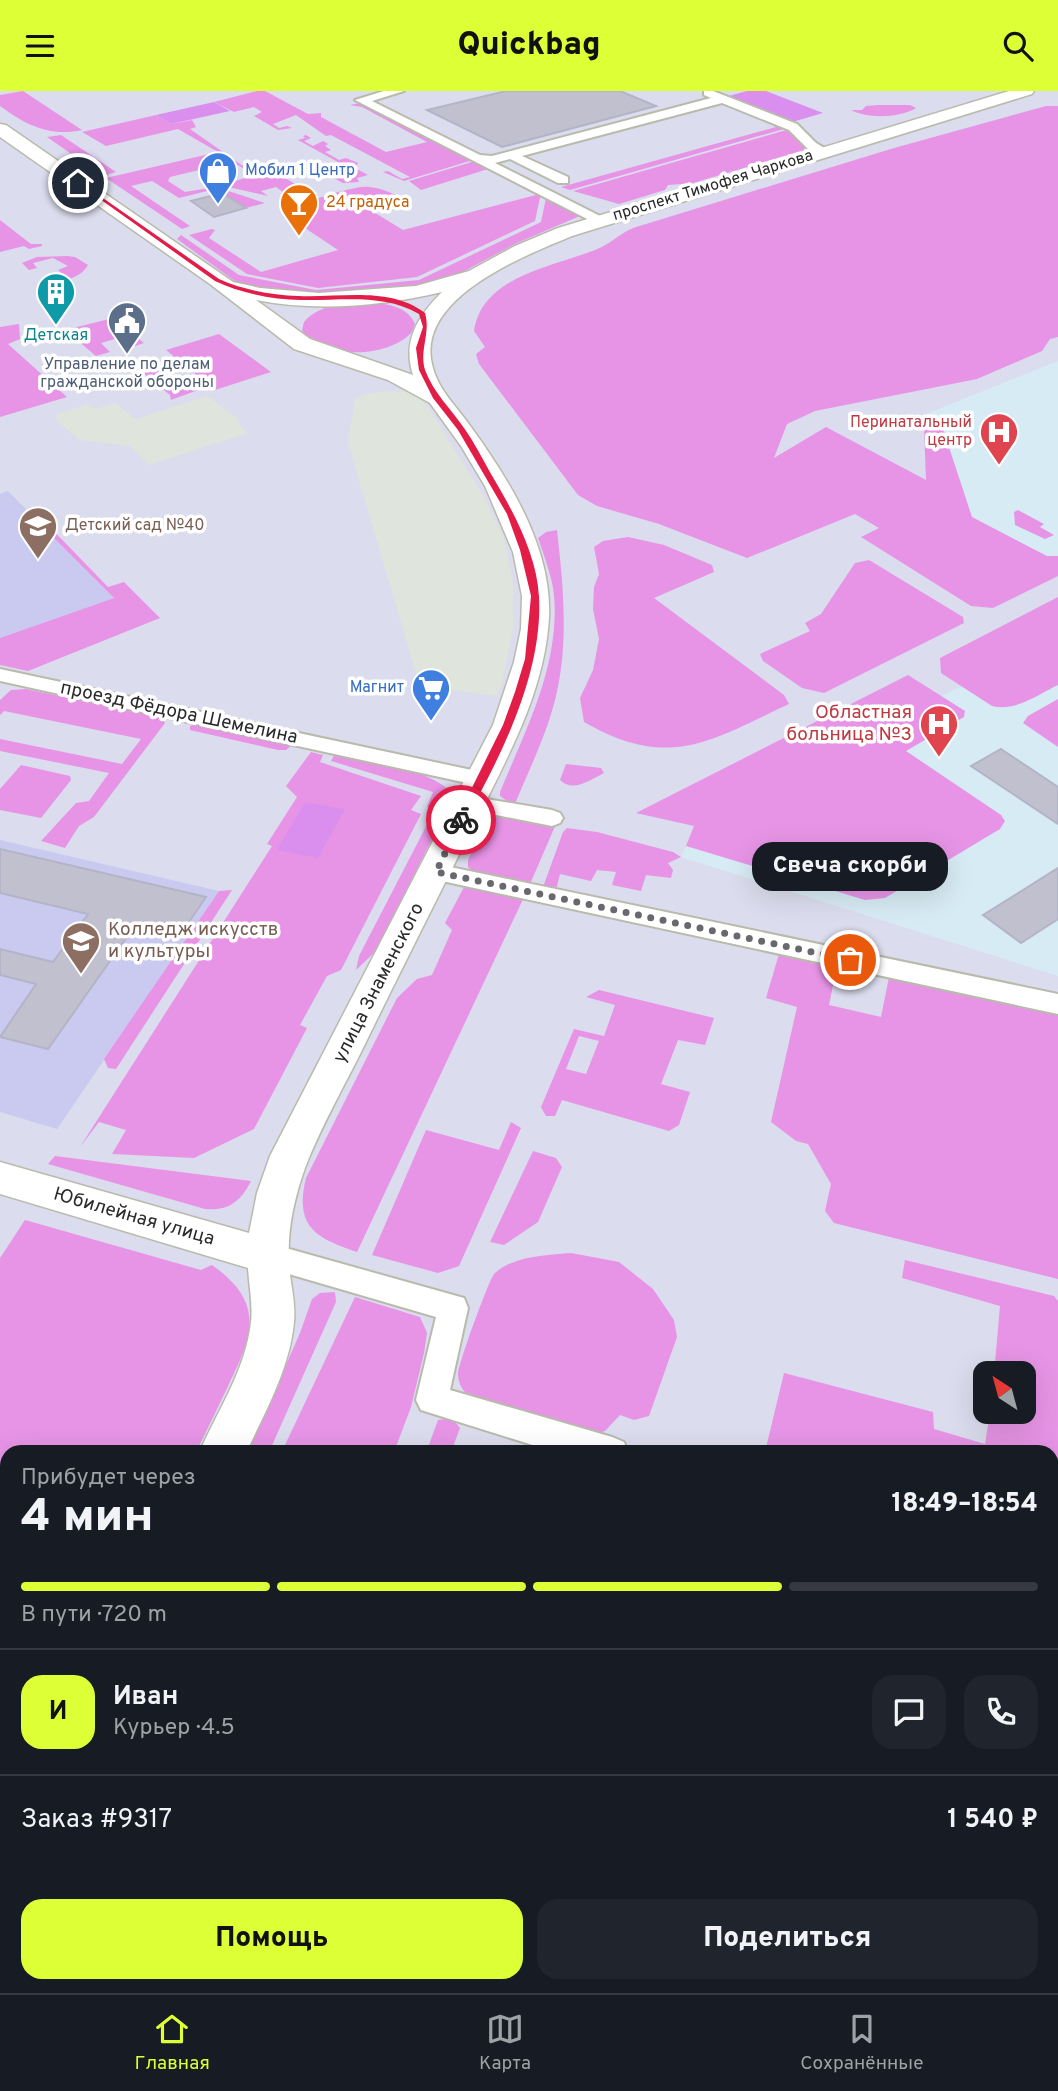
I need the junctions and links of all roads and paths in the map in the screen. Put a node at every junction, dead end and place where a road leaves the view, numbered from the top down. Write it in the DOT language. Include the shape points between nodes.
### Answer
graph roads {
  1 [pos="398,91"];
  2 [pos="704,91"];
  3 [pos="1026,91"];
  4 [pos="723,99"];
  5 [pos="361,100"];
  6 [pos="385,111"];
  7 [pos="0,129"];
  8 [pos="825,152"];
  9 [pos="494,159"];
  10 [pos="544,185"];
  11 [pos="603,219"];
  12 [pos="484,270"];
  13 [pos="217,280"];
  14 [pos="355,298"];
  15 [pos="424,330"];
  16 [pos="297,341"];
  17 [pos="330,355"];
  18 [pos="437,398"];
  19 [pos="0,675"];
  20 [pos="475,791"];
  21 [pos="552,818"];
  22 [pos="436,872"];
  23 [pos="1058,1004"];
  24 [pos="0,1178"];
  25 [pos="268,1257"];
  26 [pos="226,1445"];
  27 [pos="585,1445"];
  1 -- 5 [label="street"];
  2 -- 4 [label="street"];
  3 -- 8 [label="main road, проспект Тимофея Чаркова"];
  4 -- 8 [label="street" via="793,127"];
  4 -- 9 [label="street"];
  5 -- 6 [label="street"];
  6 -- 9 [label="street"];
  6 -- 9 [label="street" via="416,114"];
  7 -- 13 [label="main road"];
  8 -- 11 [label="main road, проспект Тимофея Чаркова"];
  9 -- 10 [label="street"];
  9 -- 10 [label="street" via="563,180"];
  9 -- 11 [label="street"];
  10 -- 11 [label="street"];
  11 -- 12 [label="main road, проспект Тимофея Чаркова" via="538,243"];
  12 -- 14 [label="main road" via="430,289"];
  12 -- 15 [label="main road, проспект Тимофея Чаркова" via="448,297"];
  13 -- 14 [label="main road" via="261,295"];
  13 -- 16 [label="main road"];
  14 -- 15 [label="main road" via="389,299 415,308 425,319"];
  14 -- 16 [label="main road" via="318,305 298,316 290,327"];
  15 -- 17 [label="main road" via="396,351 369,357"];
  15 -- 18 [label="main road, улица Знаменского" via="419,358"];
  16 -- 17 [label="main road"];
  17 -- 18 [label="main road" via="396,375"];
  18 -- 20 [label="main road, улица Знаменского" via="461,429 511,514 535,596 529,659 508,725"];
  19 -- 20 [label="street, проезд Фёдора Шемелина" via="359,752"];
  20 -- 21 [label="street, проезд Фёдора Шемелина"];
  20 -- 22 [label="main road, улица Знаменского"];
  22 -- 23 [label="street"];
  22 -- 25 [label="main road, улица Знаменского" via="290,1156 277,1189"];
  24 -- 25 [label="main road, Юбилейная улица"];
  25 -- 26 [label="main road, улица Знаменского" via="274,1300 272,1331"];
  25 -- 27 [label="street" via="453,1308 432,1400"];
}
